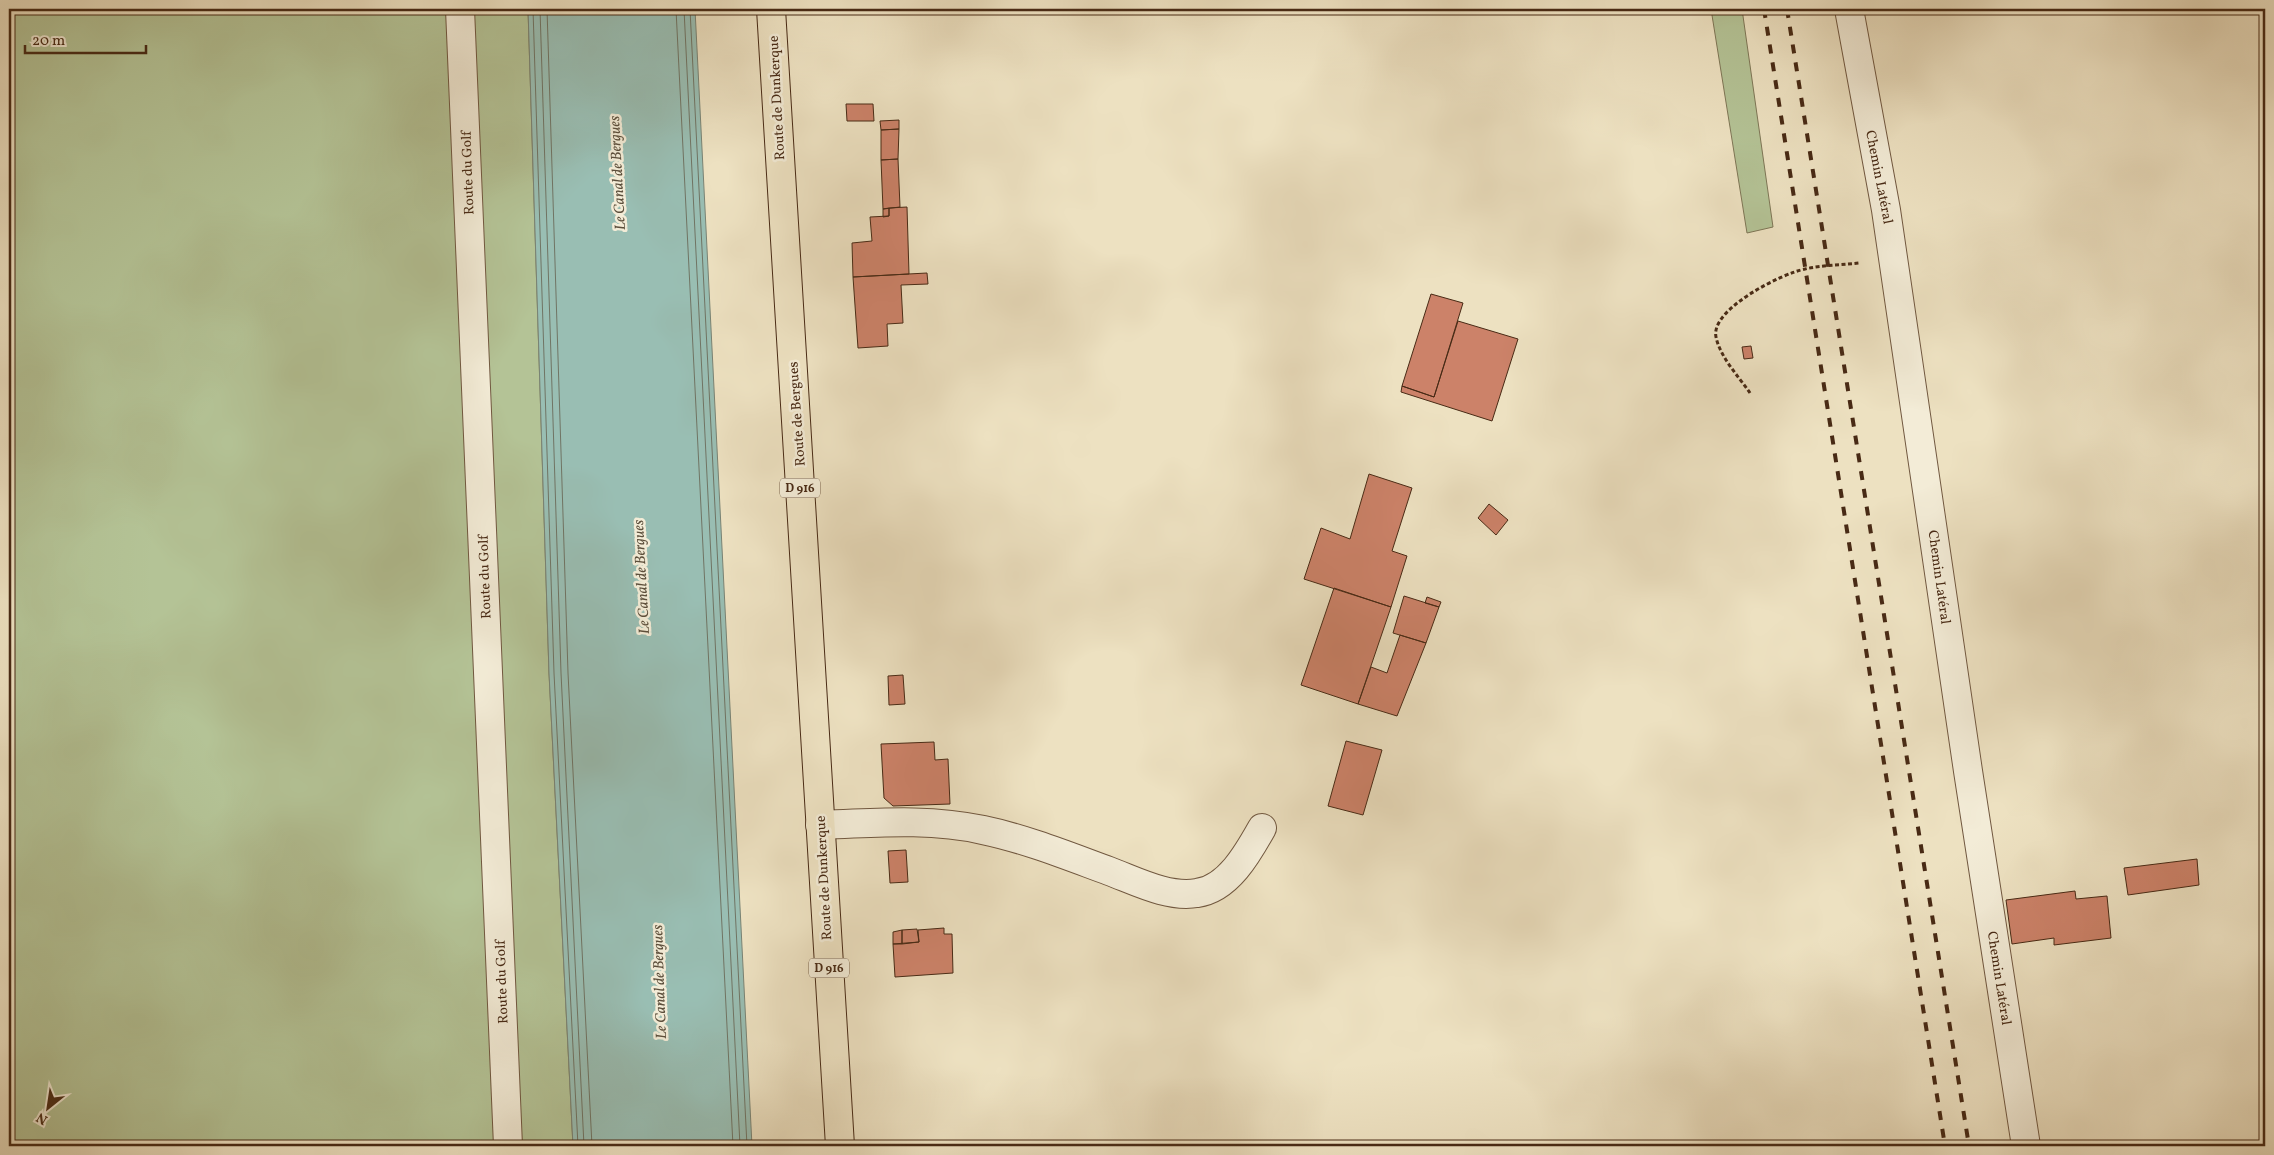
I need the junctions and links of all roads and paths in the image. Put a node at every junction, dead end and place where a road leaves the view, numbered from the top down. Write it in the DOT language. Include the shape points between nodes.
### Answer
graph roads {
  1 [pos="460,9"];
  2 [pos="771,9"];
  3 [pos="1849,9"];
  4 [pos="782,187"];
  5 [pos="1894,259"];
  6 [pos="1750,393"];
  7 [pos="818,790"];
  8 [pos="820,826"];
  9 [pos="1262,828"];
  10 [pos="508,1146"];
  11 [pos="840,1146"];
  12 [pos="2026,1146"];
  1 -- 10 [label="street, Route du Golf"];
  2 -- 4 [label="main road, Route de Dunkerque / D 916"];
  3 -- 5 [label="street, Chemin Latéral"];
  4 -- 7 [label="main road, Route de Bergues / D 916"];
  5 -- 6 [label="path" via="1806,268 1782,276 1742,299 1719,322 1716,336 1725,357"];
  5 -- 12 [label="street, Chemin Latéral"];
  7 -- 8 [label="main road, Route de Dunkerque / D 916"];
  8 -- 9 [label="street" via="921,822 968,827 1040,846 1148,885 1185,894 1206,891 1222,882 1238,865"];
  8 -- 11 [label="main road, Route de Dunkerque / D 916"];
}
